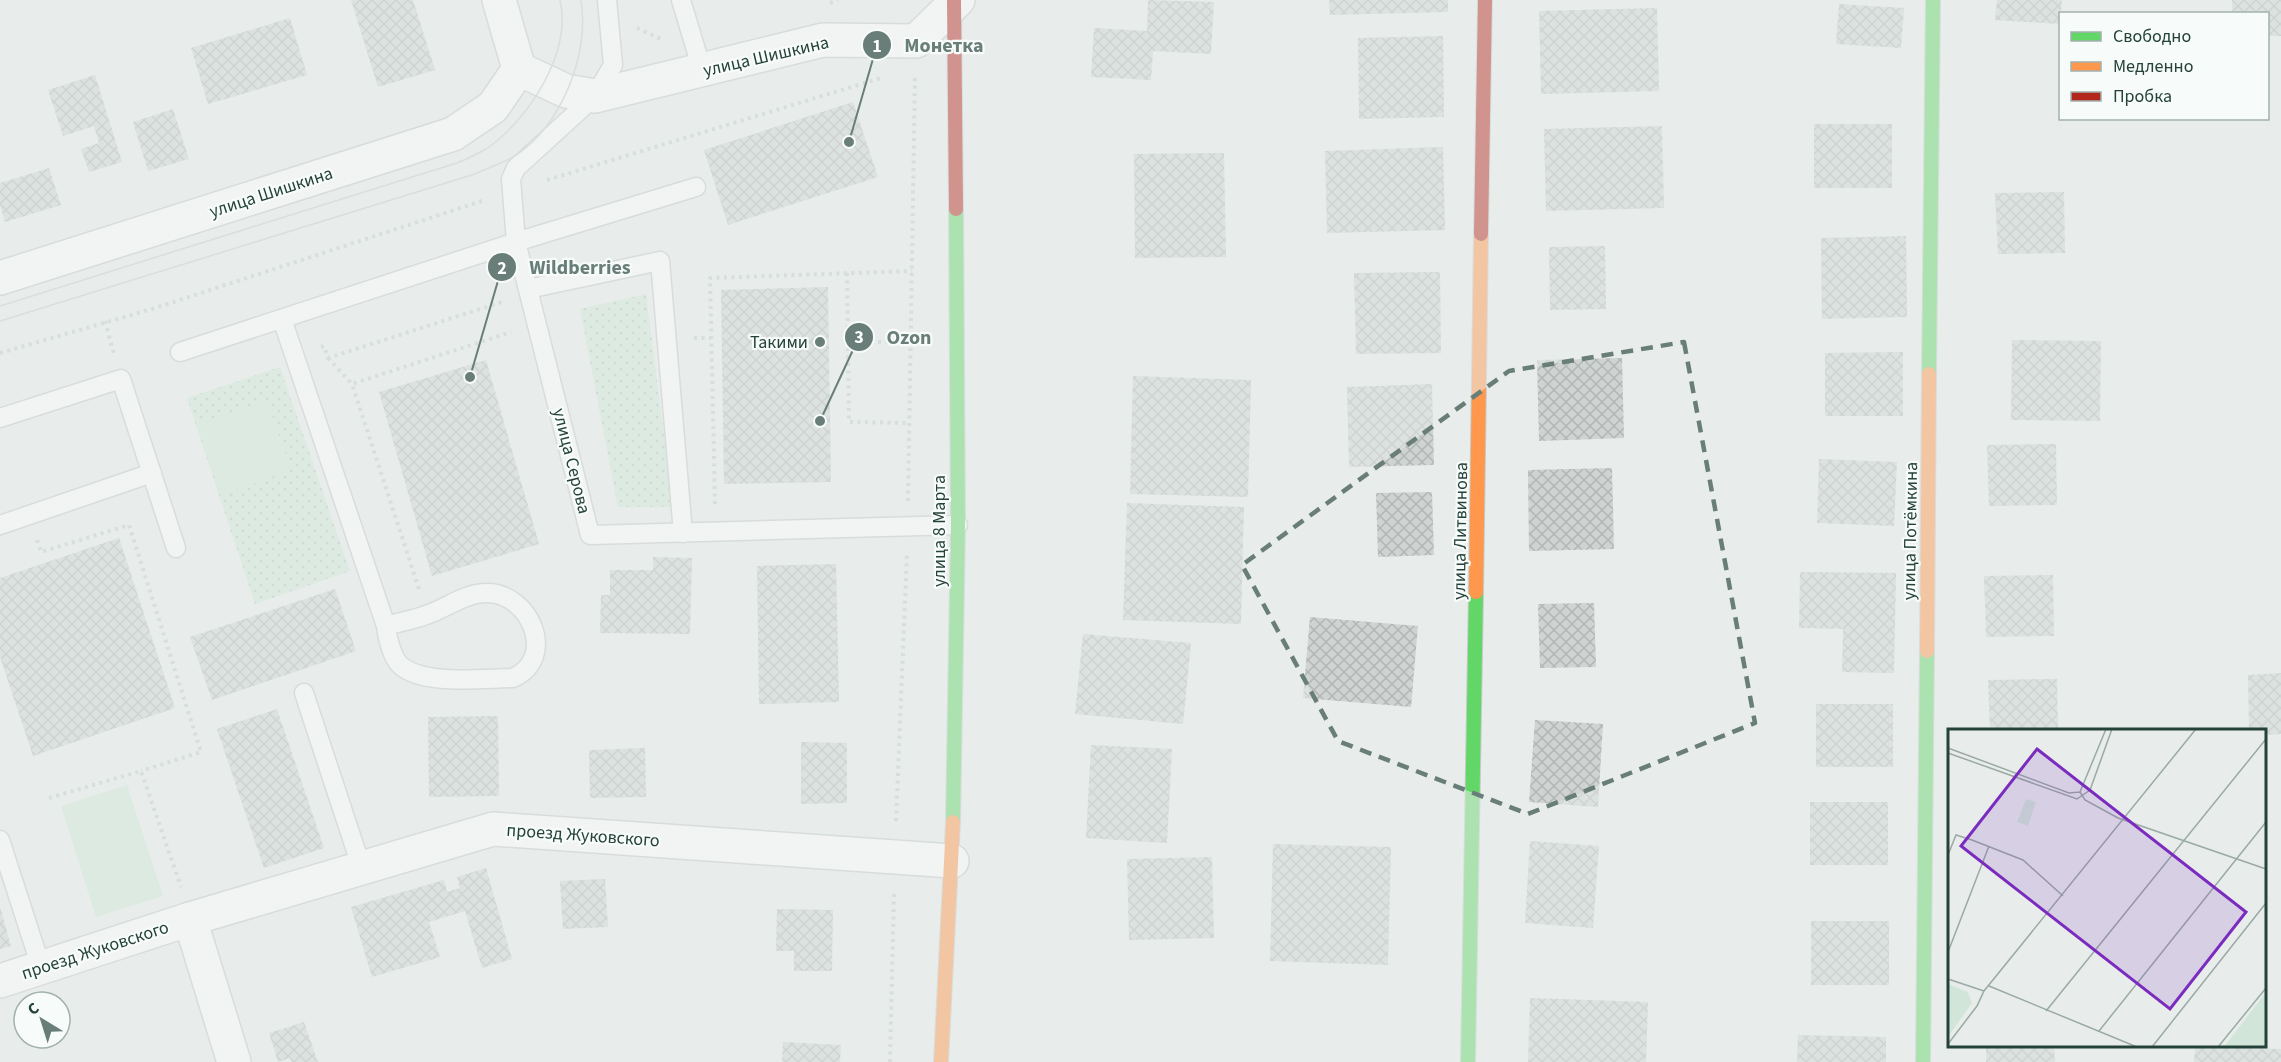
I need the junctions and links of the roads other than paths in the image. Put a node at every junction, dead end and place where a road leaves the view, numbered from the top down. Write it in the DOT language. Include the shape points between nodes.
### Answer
graph roads {
  1 [pos="499,0"];
  2 [pos="607,0"];
  3 [pos="681,0"];
  4 [pos="956,0"];
  5 [pos="1485,0"];
  6 [pos="1934,0"];
  7 [pos="519,69"];
  8 [pos="702,70"];
  9 [pos="595,96"];
  10 [pos="696,187"];
  11 [pos="516,242"];
  12 [pos="0,278"];
  13 [pos="528,289"];
  14 [pos="282,320"];
  15 [pos="180,352"];
  16 [pos="0,418"];
  17 [pos="152,473"];
  18 [pos="0,525"];
  19 [pos="958,525"];
  20 [pos="684,533"];
  21 [pos="176,548"];
  22 [pos="386,626"];
  23 [pos="304,693"];
  24 [pos="0,840"];
  25 [pos="952,861"];
  26 [pos="362,869"];
  27 [pos="190,919"];
  28 [pos="41,967"];
  29 [pos="0,981"];
  30 [pos="234,1062"];
  31 [pos="941,1062"];
  32 [pos="1468,1062"];
  33 [pos="1923,1062"];
  1 -- 7 [label="street"];
  2 -- 9 [label="lane, улица Серова" via="613,65"];
  3 -- 8 [label="lane"];
  4 -- 8 [label="street, улица Шишкина" via="916,55 823,40"];
  4 -- 19 [label="street, улица 8 Марта"];
  5 -- 32 [label="street, улица Литвинова"];
  6 -- 33 [label="street, улица Потёмкина"];
  7 -- 9 [label="street" via="566,91"];
  7 -- 12 [label="street, улица Шишкина" via="493,107 453,134"];
  8 -- 9 [label="street, улица Шишкина"];
  9 -- 11 [label="lane, улица Серова" via="516,168 511,179"];
  10 -- 11 [label="lane"];
  11 -- 13 [label="lane, улица Серова"];
  11 -- 14 [label="lane"];
  13 -- 20 [label="lane, улица Серова" via="590,535"];
  13 -- 20 [label="lane" via="660,261"];
  14 -- 15 [label="lane"];
  14 -- 22 [label="lane"];
  16 -- 17 [label="lane" via="122,379"];
  17 -- 18 [label="lane"];
  17 -- 21 [label="lane"];
  19 -- 20 [label="lane, улица Серова"];
  19 -- 25 [label="street, улица 8 Марта"];
  22 -- 22 [label="lane" via="399,664 424,677 513,678 525,673 533,659 537,636 527,615 508,596 485,592 428,615"];
  23 -- 26 [label="lane"];
  24 -- 28 [label="lane"];
  25 -- 26 [label="street, проезд Жуковского" via="493,829"];
  25 -- 31 [label="street, улица 8 Марта"];
  26 -- 27 [label="street, проезд Жуковского"];
  27 -- 28 [label="street, проезд Жуковского"];
  27 -- 30 [label="street, проезд Жуковского"];
  28 -- 29 [label="street, проезд Жуковского"];
}
